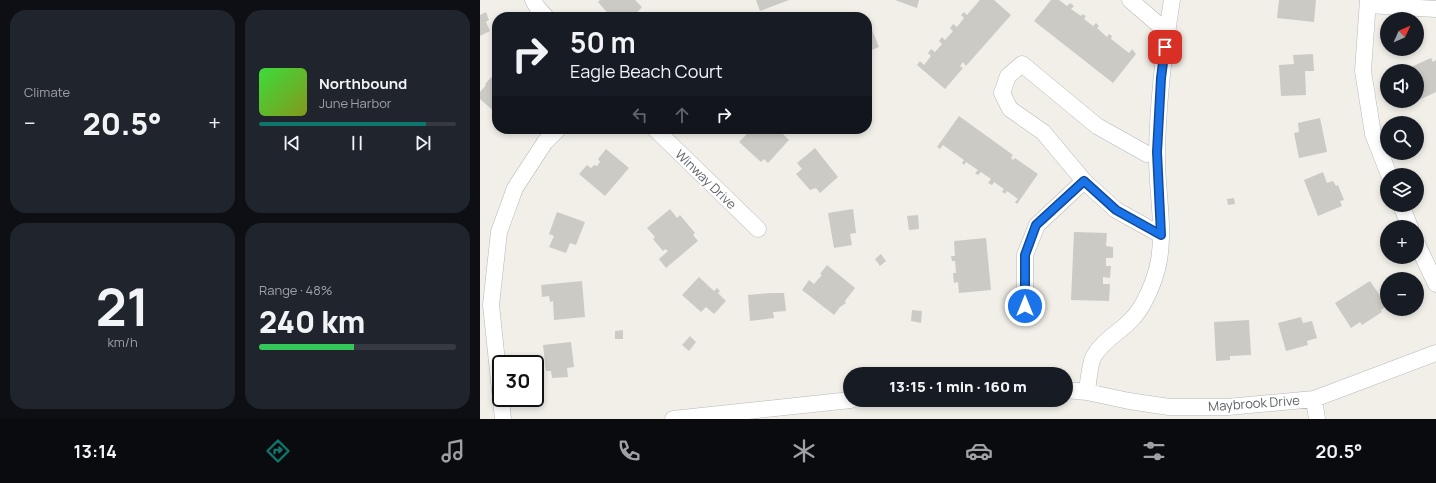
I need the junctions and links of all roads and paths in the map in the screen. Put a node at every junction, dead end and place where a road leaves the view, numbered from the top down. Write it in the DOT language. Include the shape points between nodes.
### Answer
graph roads {
  1 [pos="533,0"];
  2 [pos="1130,0"];
  3 [pos="1172,0"];
  4 [pos="1368,3"];
  5 [pos="1436,9"];
  6 [pos="542,12"];
  7 [pos="1167,32"];
  8 [pos="553,134"];
  9 [pos="660,134"];
  10 [pos="1157,152"];
  11 [pos="1386,168"];
  12 [pos="1084,181"];
  13 [pos="758,228"];
  14 [pos="1161,235"];
  15 [pos="1424,259"];
  16 [pos="1436,284"];
  17 [pos="1025,306"];
  18 [pos="1436,353"];
  19 [pos="1073,391"];
  20 [pos="1087,392"];
  21 [pos="1314,399"];
  22 [pos="843,401"];
  23 [pos="689,418"];
  24 [pos="503,419"];
  25 [pos="673,419"];
  26 [pos="1316,419"];
  1 -- 6 [label="street"];
  2 -- 7 [label="street"];
  3 -- 7 [label="street"];
  4 -- 5 [label="street"];
  4 -- 11 [label="street" via="1363,71 1373,134"];
  7 -- 10 [label="street" via="1161,78"];
  8 -- 24 [label="street" via="515,188 499,232 491,305"];
  9 -- 13 [label="street, Winway Drive"];
  10 -- 12 [label="street" via="1147,154 1097,126 1022,64 1008,76 1002,93 1010,109 1043,132"];
  10 -- 14 [label="street"];
  12 -- 14 [label="street" via="1116,210"];
  12 -- 17 [label="street" via="1036,225 1025,255"];
  14 -- 20 [label="street" via="1159,261 1150,291 1132,320 1094,356"];
  15 -- 16 [label="street"];
  18 -- 21 [label="street, Maybrook Drive"];
  19 -- 20 [label="street, Maybrook Drive"];
  20 -- 21 [label="street, Maybrook Drive" via="1169,407 1228,407"];
  21 -- 26 [label="street"];
  22 -- 23 [label="street"];
  23 -- 25 [label="street"];
}
